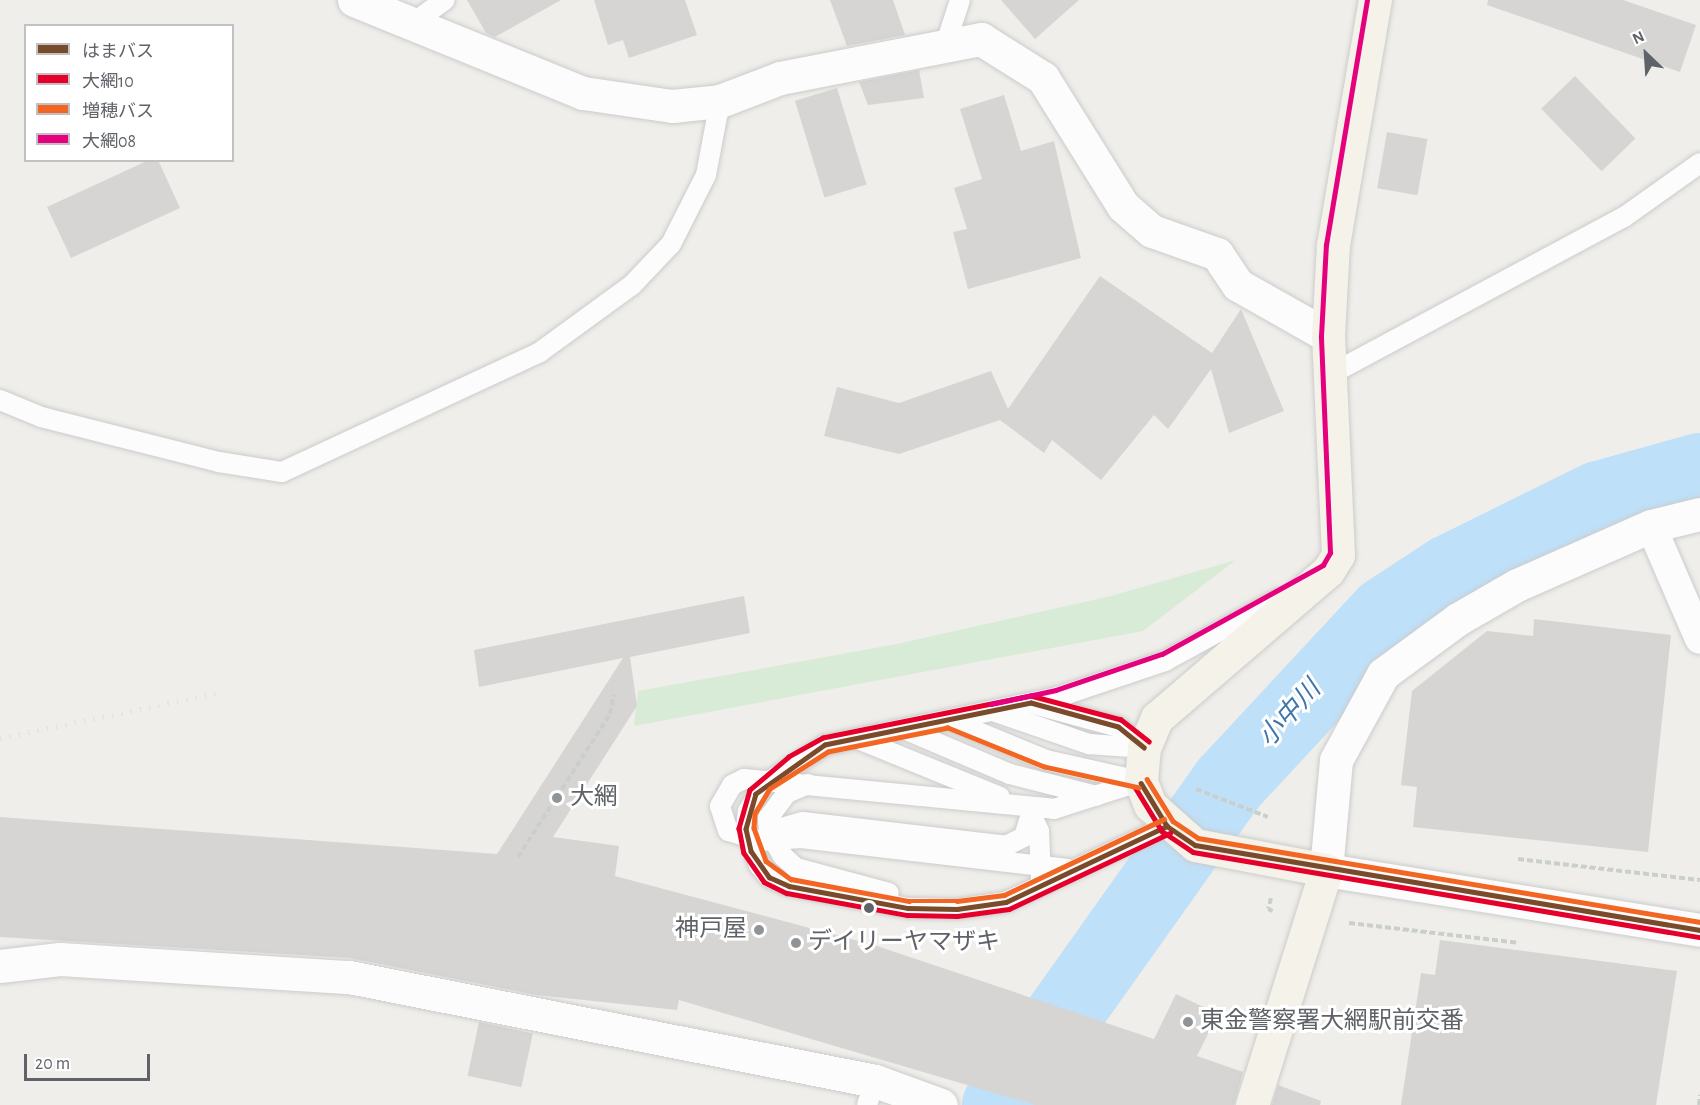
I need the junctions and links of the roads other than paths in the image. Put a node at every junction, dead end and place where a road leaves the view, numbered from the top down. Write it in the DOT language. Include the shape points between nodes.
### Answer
graph roads {
  1 [pos="354,0"];
  2 [pos="445,0"];
  3 [pos="960,0"];
  4 [pos="1370,1"];
  5 [pos="413,22"];
  6 [pos="945,46"];
  7 [pos="720,101"];
  8 [pos="1700,164"];
  9 [pos="1328,336"];
  10 [pos="1331,374"];
  11 [pos="0,400"];
  12 [pos="1700,514"];
  13 [pos="1651,526"];
  14 [pos="1328,570"];
  15 [pos="1700,639"];
  16 [pos="1031,703"];
  17 [pos="993,711"];
  18 [pos="949,720"];
  19 [pos="904,729"];
  20 [pos="858,739"];
  21 [pos="1144,748"];
  22 [pos="771,780"];
  23 [pos="1141,781"];
  24 [pos="808,784"];
  25 [pos="1099,797"];
  26 [pos="1026,810"];
  27 [pos="1167,826"];
  28 [pos="771,836"];
  29 [pos="748,837"];
  30 [pos="1036,866"];
  31 [pos="1326,870"];
  32 [pos="957,909"];
  33 [pos="1700,930"];
  34 [pos="0,966"];
  35 [pos="871,1093"];
  36 [pos="942,1105"];
  37 [pos="1252,1105"];
  1 -- 5 [label="street"];
  2 -- 5 [label="lane"];
  3 -- 6 [label="lane"];
  4 -- 9 [label="main road" via="1334,245"];
  5 -- 7 [label="street" via="583,93 672,105"];
  6 -- 7 [label="street" via="780,78"];
  6 -- 9 [label="street" via="981,39 1043,78 1123,206 1152,231 1217,254 1238,285"];
  7 -- 11 [label="lane" via="706,175 671,244 632,285 540,352 282,472 219,462 75,425"];
  8 -- 10 [label="lane" via="1624,217"];
  9 -- 10 [label="main road"];
  10 -- 14 [label="main road" via="1340,529 1338,555"];
  12 -- 13 [label="street"];
  13 -- 15 [label="street"];
  13 -- 31 [label="street" via="1518,585 1458,619 1383,674 1336,760"];
  14 -- 16 [label="lane" via="1165,661"];
  14 -- 21 [label="main road" via="1157,718"];
  16 -- 17 [label="lane"];
  16 -- 21 [label="lane" via="1118,727"];
  17 -- 18 [label="lane"];
  17 -- 21 [label="lane" via="1089,744"];
  18 -- 19 [label="lane"];
  18 -- 23 [label="lane" via="1046,759"];
  19 -- 20 [label="lane"];
  19 -- 25 [label="lane" via="1010,774"];
  20 -- 22 [label="lane" via="825,745"];
  20 -- 26 [label="lane"];
  21 -- 23 [label="main road"];
  22 -- 24 [label="lane"];
  22 -- 29 [label="lane" via="748,812"];
  22 -- 29 [label="lane" via="744,779 722,796 721,819 728,831"];
  23 -- 25 [label="lane"];
  23 -- 27 [label="main road"];
  24 -- 26 [label="lane"];
  24 -- 28 [label="lane" via="774,805"];
  25 -- 26 [label="lane" via="1054,809"];
  26 -- 28 [label="lane" via="1030,828 1006,846 803,822"];
  26 -- 30 [label="lane"];
  27 -- 30 [label="lane" via="1068,869"];
  27 -- 31 [label="main road" via="1195,845"];
  28 -- 29 [label="lane"];
  28 -- 30 [label="lane"];
  28 -- 32 [label="lane" via="795,868"];
  29 -- 32 [label="lane" via="769,877 789,886 908,908"];
  30 -- 32 [label="lane" via="1006,902"];
  31 -- 33 [label="street"];
  31 -- 37 [label="main road"];
  34 -- 35 [label="street" via="60,959 349,977"];
  35 -- 36 [label="street"];
}
